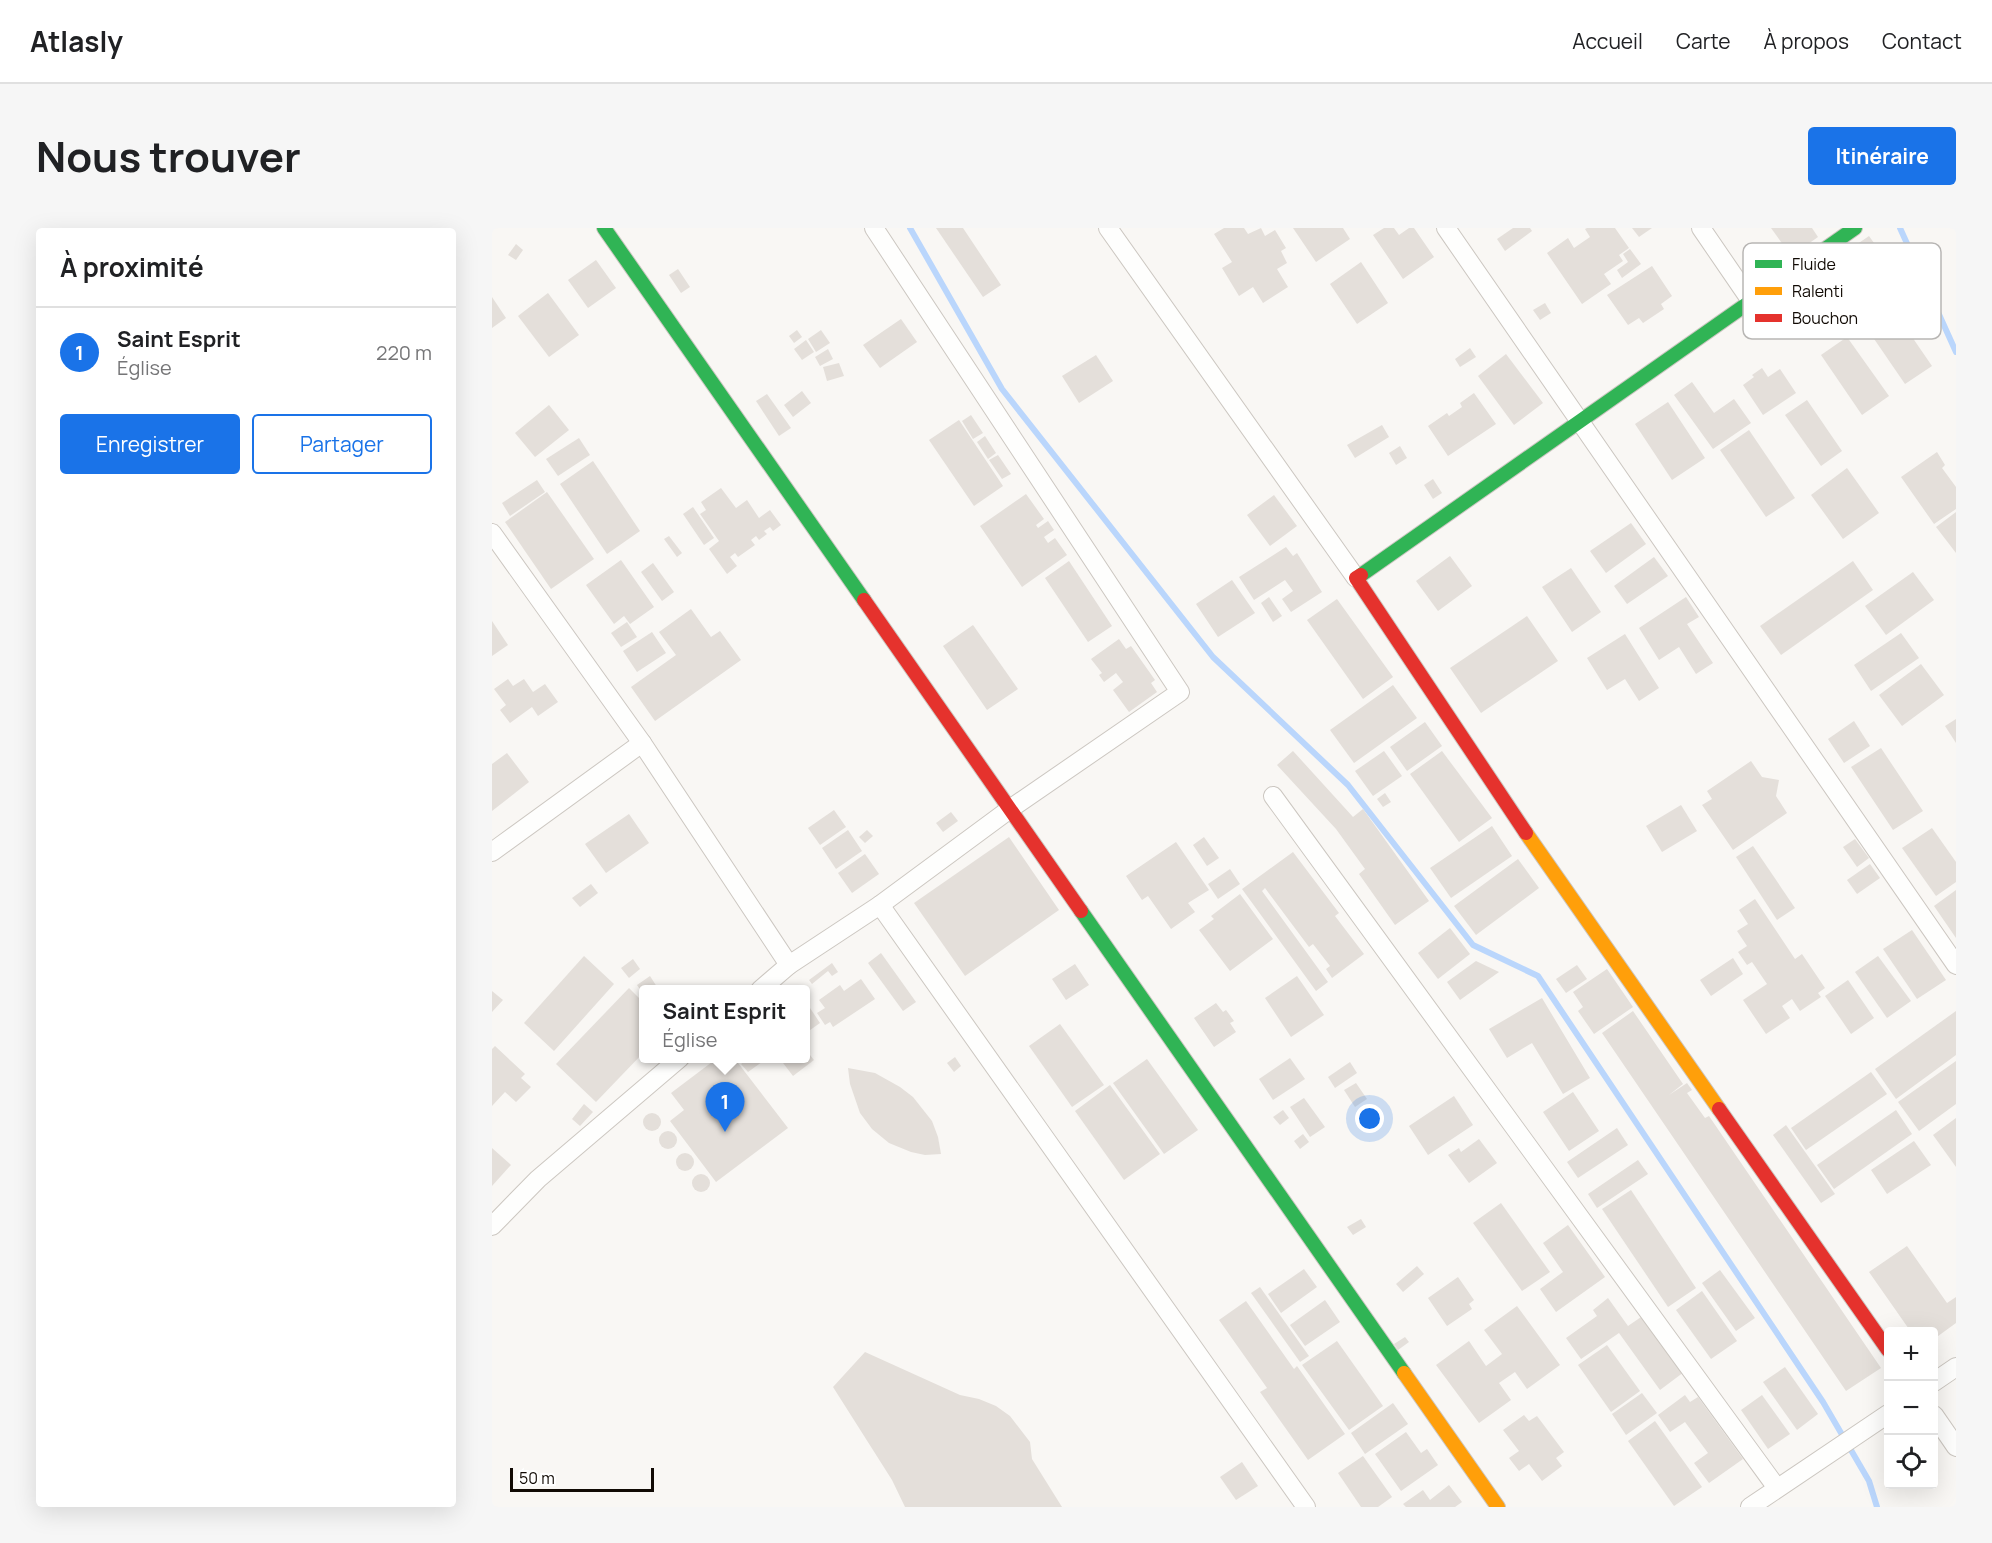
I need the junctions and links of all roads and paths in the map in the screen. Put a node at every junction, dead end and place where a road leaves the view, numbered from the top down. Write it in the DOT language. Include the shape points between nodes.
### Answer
graph roads {
  1 [pos="604,228"];
  2 [pos="874,228"];
  3 [pos="1108,228"];
  4 [pos="1446,228"];
  5 [pos="1701,228"];
  6 [pos="1855,228"];
  7 [pos="1834,243"];
  8 [pos="1743,289"];
  9 [pos="1743,307"];
  10 [pos="1581,421"];
  11 [pos="492,533"];
  12 [pos="1356,578"];
  13 [pos="642,743"];
  14 [pos="1273,796"];
  15 [pos="1010,809"];
  16 [pos="492,852"];
  17 [pos="880,905"];
  18 [pos="789,965"];
  19 [pos="1956,965"];
  20 [pos="766,985"];
  21 [pos="675,1063"];
  22 [pos="492,1226"];
  23 [pos="1884,1344"];
  24 [pos="1956,1366"];
  25 [pos="1935,1381"];
  26 [pos="1884,1417"];
  27 [pos="1938,1420"];
  28 [pos="1956,1447"];
  29 [pos="1777,1488"];
  30 [pos="1306,1507"];
  31 [pos="1498,1507"];
  32 [pos="1750,1507"];
  1 -- 15 [label="street"];
  2 -- 15 [label="street" via="1180,689"];
  3 -- 12 [label="street"];
  4 -- 10 [label="street"];
  5 -- 8 [label="street"];
  6 -- 7 [label="street"];
  9 -- 10 [label="street"];
  10 -- 12 [label="street"];
  10 -- 19 [label="street"];
  11 -- 13 [label="street"];
  12 -- 23 [label="street" via="1520,824"];
  13 -- 16 [label="street"];
  13 -- 18 [label="street"];
  14 -- 29 [label="street"];
  15 -- 17 [label="street"];
  15 -- 31 [label="street"];
  17 -- 18 [label="street"];
  17 -- 30 [label="street"];
  18 -- 20 [label="street"];
  21 -- 22 [label="street" via="538,1179"];
  24 -- 25 [label="street"];
  26 -- 29 [label="street"];
  27 -- 28 [label="street"];
  29 -- 32 [label="street"];
}
